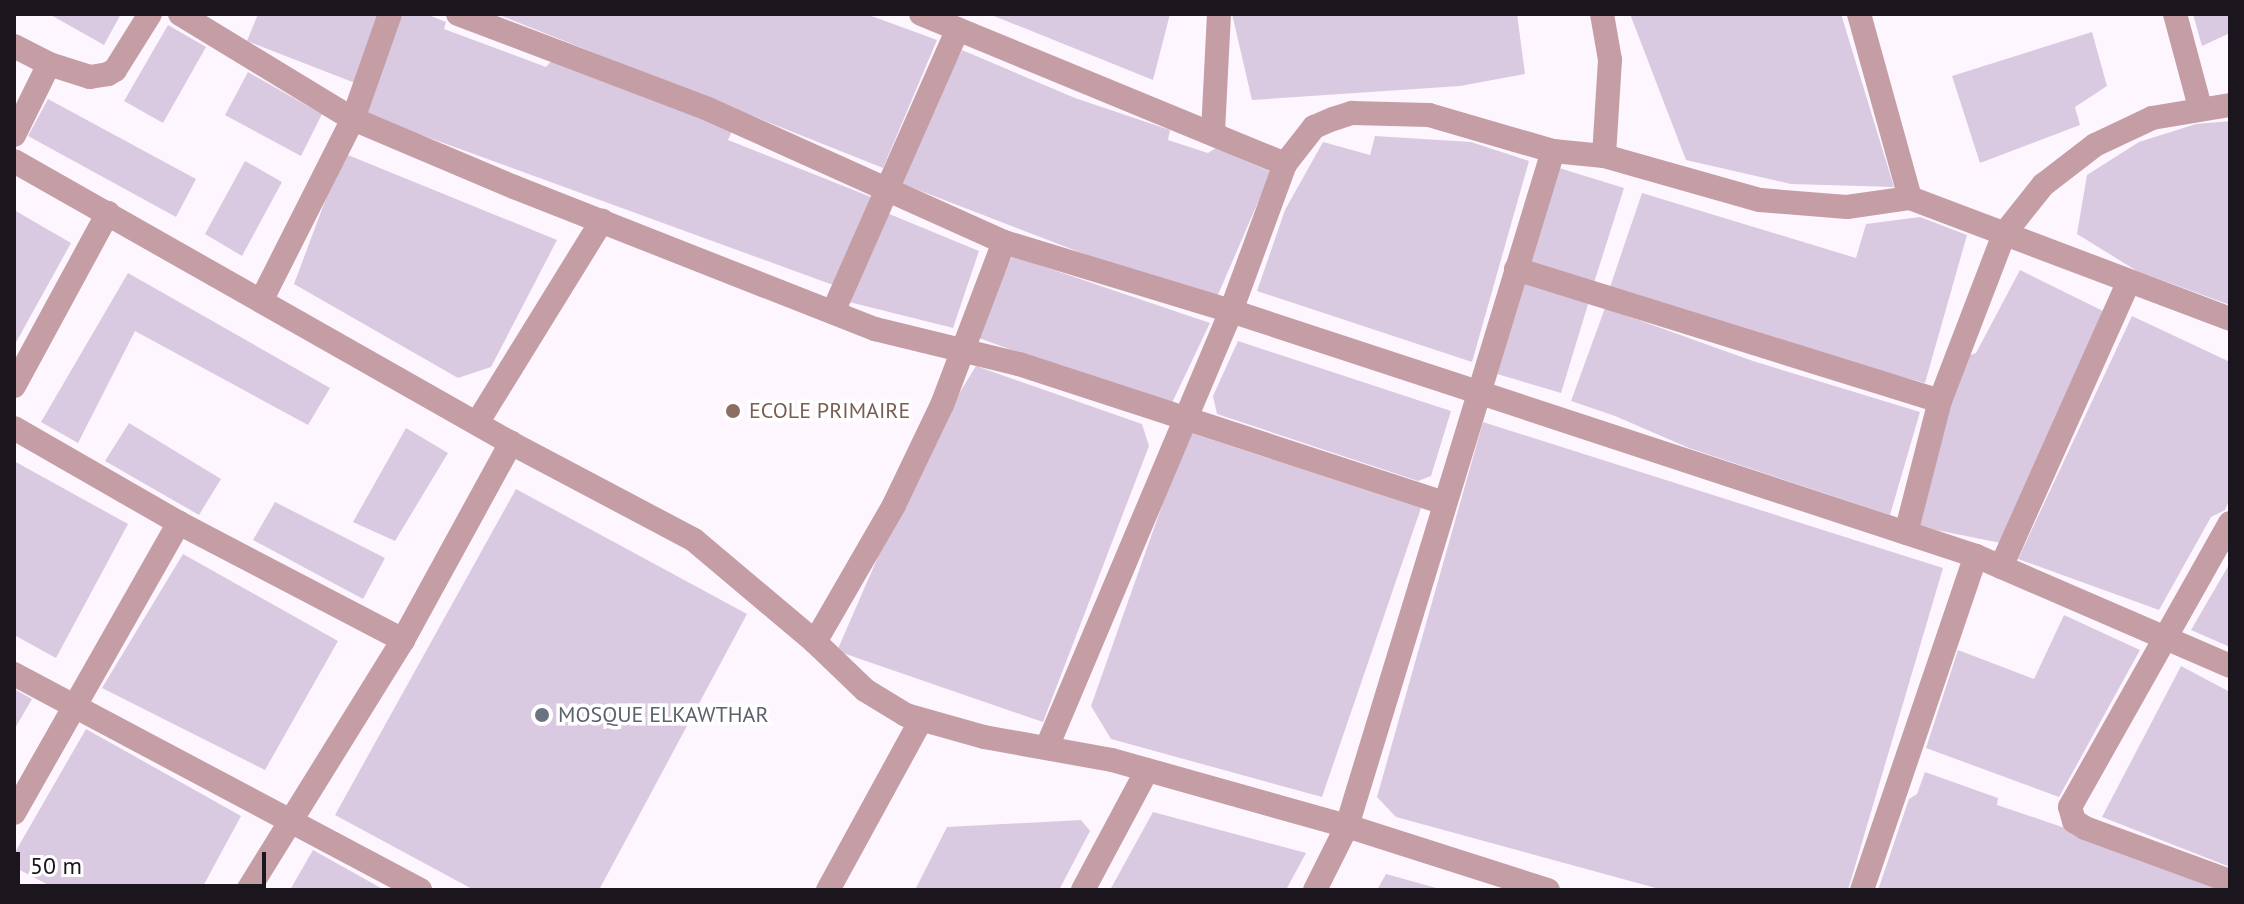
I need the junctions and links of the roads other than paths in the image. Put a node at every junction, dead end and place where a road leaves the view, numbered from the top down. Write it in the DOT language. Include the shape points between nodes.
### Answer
graph roads {
  1 [pos="150,14"];
  2 [pos="180,14"];
  3 [pos="390,14"];
  4 [pos="458,14"];
  5 [pos="921,14"];
  6 [pos="1219,14"];
  7 [pos="1602,14"];
  8 [pos="1859,14"];
  9 [pos="2175,14"];
  10 [pos="958,29"];
  11 [pos="14,46"];
  12 [pos="49,64"];
  13 [pos="2230,105"];
  14 [pos="2200,107"];
  15 [pos="353,119"];
  16 [pos="1213,132"];
  17 [pos="14,135"];
  18 [pos="1553,151"];
  19 [pos="1604,156"];
  20 [pos="14,161"];
  21 [pos="1285,164"];
  22 [pos="885,188"];
  23 [pos="1910,198"];
  24 [pos="108,213"];
  25 [pos="602,221"];
  26 [pos="2004,234"];
  27 [pos="1004,242"];
  28 [pos="1516,269"];
  29 [pos="2129,281"];
  30 [pos="261,301"];
  31 [pos="1231,311"];
  32 [pos="833,312"];
  33 [pos="2230,319"];
  34 [pos="962,351"];
  35 [pos="14,386"];
  36 [pos="1476,393"];
  37 [pos="1940,401"];
  38 [pos="1185,416"];
  39 [pos="477,423"];
  40 [pos="14,428"];
  41 [pos="511,443"];
  42 [pos="1444,503"];
  43 [pos="179,523"];
  44 [pos="2230,523"];
  45 [pos="1906,533"];
  46 [pos="1976,556"];
  47 [pos="2001,567"];
  48 [pos="2167,639"];
  49 [pos="403,640"];
  50 [pos="815,642"];
  51 [pos="2230,666"];
  52 [pos="14,674"];
  53 [pos="72,708"];
  54 [pos="920,722"];
  55 [pos="1047,747"];
  56 [pos="1147,770"];
  57 [pos="14,813"];
  58 [pos="294,821"];
  59 [pos="1347,826"];
  60 [pos="2230,881"];
  61 [pos="248,890"];
  62 [pos="420,890"];
  63 [pos="828,890"];
  64 [pos="1083,890"];
  65 [pos="1315,890"];
  66 [pos="1548,890"];
  67 [pos="1862,890"];
  1 -- 12 [label="street" via="108,74 96,78"];
  2 -- 15 [label="street"];
  3 -- 15 [label="street"];
  4 -- 22 [label="street" via="708,109"];
  5 -- 10 [label="street"];
  6 -- 16 [label="street"];
  7 -- 19 [label="street" via="1610,60"];
  8 -- 23 [label="street"];
  9 -- 14 [label="street"];
  10 -- 16 [label="street"];
  10 -- 22 [label="street"];
  11 -- 12 [label="street"];
  12 -- 17 [label="street"];
  13 -- 14 [label="street"];
  14 -- 26 [label="street" via="2152,118 2095,145 2043,185"];
  15 -- 25 [label="street"];
  15 -- 30 [label="street"];
  16 -- 21 [label="street"];
  18 -- 19 [label="street"];
  18 -- 21 [label="street" via="1429,115 1352,113 1314,127"];
  18 -- 28 [label="street"];
  19 -- 23 [label="street" via="1760,200 1847,207"];
  20 -- 24 [label="street"];
  21 -- 31 [label="street"];
  22 -- 27 [label="street"];
  22 -- 32 [label="street"];
  23 -- 26 [label="street"];
  24 -- 30 [label="street"];
  24 -- 35 [label="street"];
  25 -- 32 [label="street"];
  25 -- 39 [label="street"];
  26 -- 29 [label="street"];
  26 -- 37 [label="street"];
  27 -- 31 [label="street"];
  27 -- 34 [label="street"];
  28 -- 36 [label="street"];
  28 -- 37 [label="street"];
  29 -- 33 [label="street"];
  29 -- 47 [label="street"];
  30 -- 39 [label="street"];
  31 -- 36 [label="street"];
  31 -- 38 [label="street"];
  32 -- 34 [label="street" via="875,329"];
  34 -- 38 [label="street"];
  34 -- 50 [label="street" via="894,505"];
  36 -- 42 [label="street"];
  36 -- 45 [label="street"];
  37 -- 45 [label="street"];
  38 -- 42 [label="street"];
  38 -- 55 [label="street"];
  39 -- 41 [label="street"];
  40 -- 43 [label="street"];
  41 -- 49 [label="street"];
  41 -- 50 [label="street" via="694,540"];
  42 -- 59 [label="street"];
  43 -- 49 [label="street"];
  43 -- 53 [label="street"];
  44 -- 48 [label="street"];
  45 -- 46 [label="street"];
  46 -- 47 [label="street"];
  46 -- 67 [label="street"];
  47 -- 48 [label="street"];
  48 -- 51 [label="street"];
  48 -- 60 [label="street" via="2073,798 2071,813 2085,828"];
  49 -- 58 [label="street"];
  50 -- 54 [label="street" via="865,690"];
  52 -- 53 [label="street"];
  53 -- 57 [label="street"];
  53 -- 58 [label="street"];
  54 -- 55 [label="street"];
  54 -- 63 [label="street"];
  55 -- 56 [label="street"];
  56 -- 59 [label="street"];
  56 -- 64 [label="street"];
  58 -- 61 [label="street"];
  58 -- 62 [label="street"];
  59 -- 65 [label="street"];
  59 -- 66 [label="street"];
}
